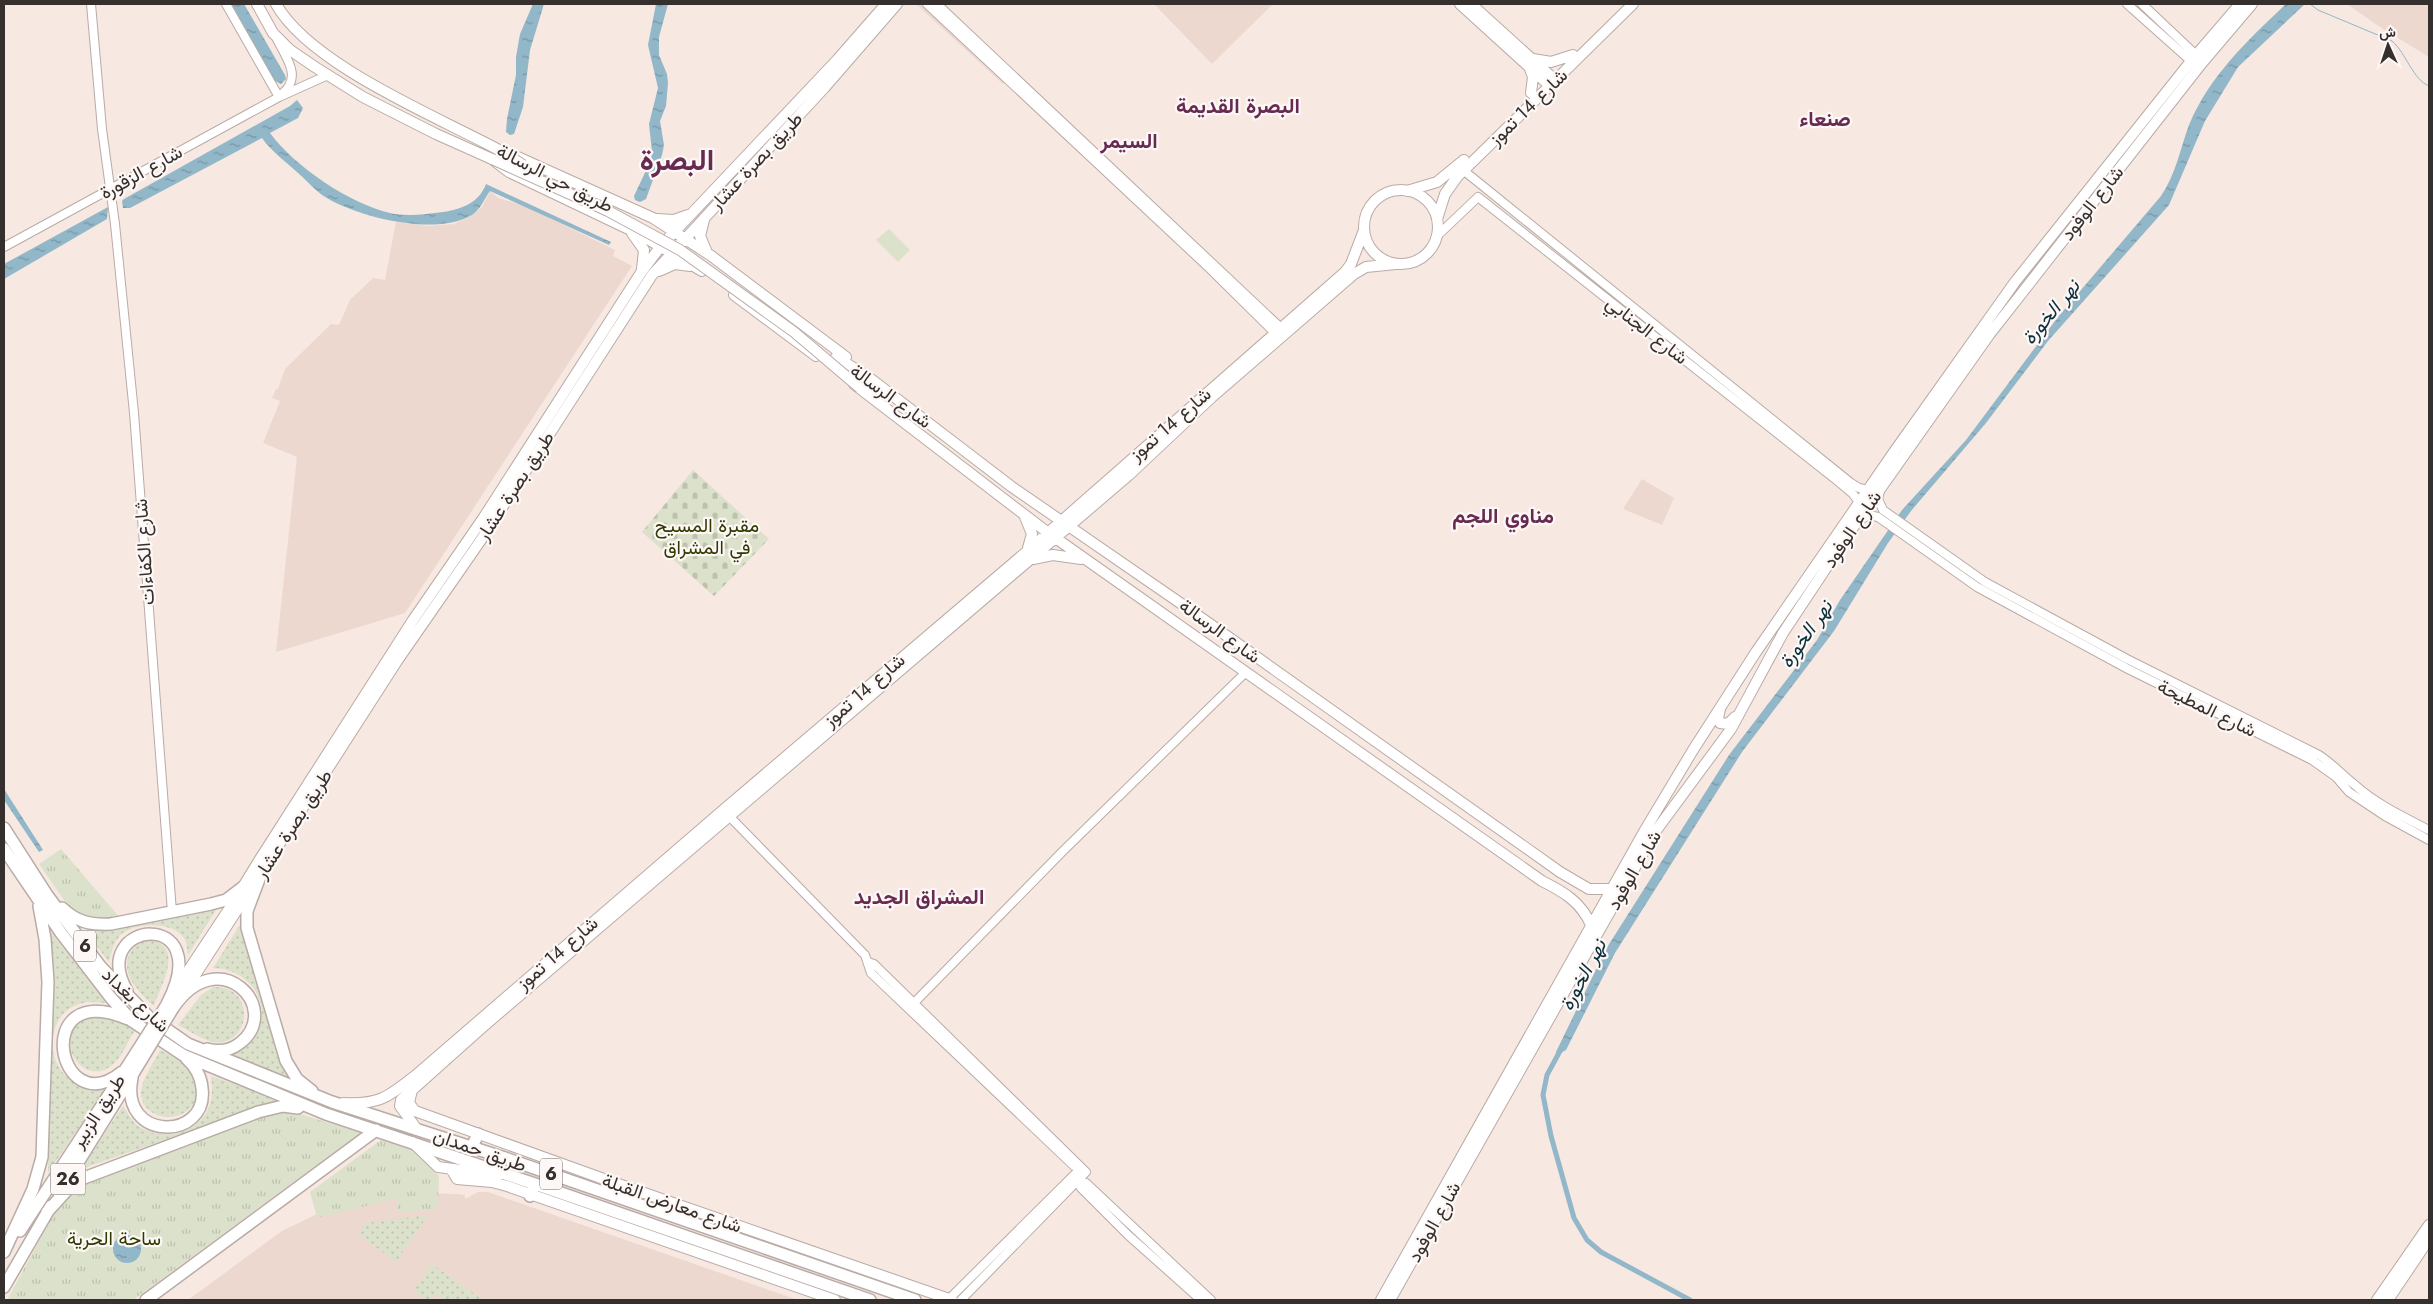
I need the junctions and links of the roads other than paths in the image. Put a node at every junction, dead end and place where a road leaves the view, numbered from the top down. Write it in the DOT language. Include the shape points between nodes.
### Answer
graph roads {
  1 [pos="91,4"];
  2 [pos="226,4"];
  3 [pos="257,4"];
  4 [pos="276,4"];
  5 [pos="886,4"];
  6 [pos="897,4"];
  7 [pos="927,4"];
  8 [pos="938,4"];
  9 [pos="1460,4"];
  10 [pos="1472,4"];
  11 [pos="1624,4"];
  12 [pos="1632,4"];
  13 [pos="2127,4"];
  14 [pos="2142,4"];
  15 [pos="2240,4"];
  16 [pos="2252,4"];
  17 [pos="2173,31"];
  18 [pos="273,33"];
  19 [pos="2167,38"];
  20 [pos="1573,54"];
  21 [pos="2193,58"];
  22 [pos="1530,62"];
  23 [pos="328,75"];
  24 [pos="1549,80"];
  25 [pos="1531,93"];
  26 [pos="279,97"];
  27 [pos="501,151"];
  28 [pos="492,158"];
  29 [pos="1463,170"];
  30 [pos="110,189"];
  31 [pos="1407,191"];
  32 [pos="693,213"];
  33 [pos="706,215"];
  34 [pos="653,218"];
  35 [pos="1437,219"];
  36 [pos="628,228"];
  37 [pos="1364,230"];
  38 [pos="674,232"];
  39 [pos="1436,237"];
  40 [pos="685,238"];
  41 [pos="661,246"];
  42 [pos="4,248"];
  43 [pos="672,252"];
  44 [pos="710,255"];
  45 [pos="1396,264"];
  46 [pos="699,269"];
  47 [pos="647,273"];
  48 [pos="1278,330"];
  49 [pos="836,356"];
  50 [pos="867,376"];
  51 [pos="860,388"];
  52 [pos="1882,485"];
  53 [pos="1849,486"];
  54 [pos="1868,490"];
  55 [pos="1086,498"];
  56 [pos="1034,502"];
  57 [pos="1859,502"];
  58 [pos="1086,511"];
  59 [pos="1023,515"];
  60 [pos="1887,518"];
  61 [pos="1064,523"];
  62 [pos="1855,524"];
  63 [pos="1051,535"];
  64 [pos="1094,544"];
  65 [pos="1028,556"];
  66 [pos="1086,560"];
  67 [pos="1246,672"];
  68 [pos="1297,687"];
  69 [pos="1286,701"];
  70 [pos="1325,706"];
  71 [pos="1721,706"];
  72 [pos="1739,713"];
  73 [pos="1310,717"];
  74 [pos="2285,741"];
  75 [pos="1698,742"];
  76 [pos="1707,760"];
  77 [pos="729,816"];
  78 [pos="4,828"];
  79 [pos="2428,829"];
  80 [pos="2426,838"];
  81 [pos="5,853"];
  82 [pos="1560,872"];
  83 [pos="261,874"];
  84 [pos="1551,885"];
  85 [pos="243,887"];
  86 [pos="1611,889"];
  87 [pos="42,897"];
  88 [pos="172,912"];
  89 [pos="1591,925"];
  90 [pos="868,962"];
  91 [pos="914,1002"];
  92 [pos="172,1003"];
  93 [pos="134,1004"];
  94 [pos="908,1009"];
  95 [pos="132,1021"];
  96 [pos="188,1044"];
  97 [pos="183,1055"];
  98 [pos="130,1069"];
  99 [pos="412,1090"];
  100 [pos="396,1097"];
  101 [pos="327,1100"];
  102 [pos="326,1114"];
  103 [pos="416,1128"];
  104 [pos="376,1130"];
  105 [pos="478,1134"];
  106 [pos="412,1142"];
  107 [pos="472,1147"];
  108 [pos="451,1169"];
  109 [pos="1083,1170"];
  110 [pos="515,1177"];
  111 [pos="1075,1178"];
  112 [pos="536,1184"];
  113 [pos="599,1184"];
  114 [pos="530,1196"];
  115 [pos="47,1212"];
  116 [pos="2429,1225"];
  117 [pos="730,1236"];
  118 [pos="2429,1239"];
  119 [pos="725,1249"];
  120 [pos="4,1252"];
  121 [pos="4,1256"];
  122 [pos="4,1287"];
  123 [pos="146,1300"];
  124 [pos="835,1300"];
  125 [pos="870,1300"];
  126 [pos="915,1300"];
  127 [pos="951,1300"];
  128 [pos="961,1300"];
  129 [pos="1201,1300"];
  130 [pos="1211,1300"];
  131 [pos="1381,1300"];
  132 [pos="1390,1300"];
  133 [pos="2378,1300"];
  134 [pos="2388,1300"];
  1 -- 30 [label="street, شارع الكفاءات"];
  2 -- 26 [label="street"];
  3 -- 18 [label="main road, طريق حي الرسالة"];
  4 -- 27 [label="main road, طريق حي الرسالة" via="294,30 330,58 367,81"];
  5 -- 32 [label="main road"];
  6 -- 33 [label="main road, طريق بصرة عشار"];
  7 -- 48 [label="street"];
  8 -- 48 [label="street"];
  9 -- 22 [label="main road"];
  10 -- 22 [label="main road"];
  11 -- 20 [label="main road, شارع 14 تموز"];
  12 -- 24 [label="main road, شارع 14 تموز"];
  13 -- 19 [label="street"];
  14 -- 17 [label="street"];
  15 -- 21 [label="main road, شارع الوفود"];
  16 -- 52 [label="main road, شارع الوفود" via="1989,335"];
  17 -- 19 [label="street"];
  17 -- 21 [label="street"];
  18 -- 23 [label="main road, طريق حي الرسالة" via="290,50"];
  18 -- 26 [label="street, شارع الزقورة" via="293,74 290,85"];
  19 -- 21 [label="street"];
  20 -- 22 [label="main road" via="1551,62"];
  20 -- 24 [label="main road, شارع 14 تموز"];
  21 -- 54 [label="main road, شارع الوفود" via="2015,282"];
  22 -- 24 [label="main road"];
  22 -- 25 [label="main road" via="1533,73"];
  23 -- 26 [label="street, شارع الزقورة"];
  23 -- 28 [label="main road, طريق حي الرسالة" via="372,102"];
  24 -- 25 [label="main road, شارع 14 تموز"];
  24 -- 29 [label="main road, شارع 14 تموز"];
  25 -- 31 [label="main road, شارع 14 تموز" via="1449,174 1424,187"];
  26 -- 30 [label="street, شارع الزقورة"];
  27 -- 34 [label="main road"];
  27 -- 49 [label="main road, طريق حي الرسالة, bridge" via="525,166 642,221 682,245"];
  28 -- 36 [label="main road, طريق حي الرسالة" via="508,172"];
  28 -- 51 [label="main road, طريق حي الرسالة, bridge" via="608,211 680,250 794,332"];
  29 -- 35 [label="main road, شارع 14 تموز" via="1444,194"];
  29 -- 53 [label="street, شارع الجنابي"];
  30 -- 42 [label="street, شارع الزقورة"];
  30 -- 88 [label="street, شارع الكفاءات" via="134,414"];
  31 -- 35 [label="main road" via="1423,198"];
  31 -- 37 [label="main road" via="1393,192 1377,200 1366,215"];
  32 -- 34 [label="main road" via="674,220"];
  32 -- 38 [label="main road"];
  33 -- 40 [label="main road, طريق بصرة عشار"];
  33 -- 44 [label="main road" via="701,225 700,240"];
  34 -- 38 [label="main road"];
  35 -- 39 [label="main road"];
  36 -- 41 [label="main road, طريق حي الرسالة"];
  36 -- 47 [label="main road" via="644,250"];
  37 -- 45 [label="main road" via="1369,246 1376,254"];
  37 -- 48 [label="main road, شارع 14 تموز" via="1345,272"];
  38 -- 40 [label="main road"];
  38 -- 41 [label="main road"];
  39 -- 45 [label="main road" via="1427,254 1417,261"];
  39 -- 53 [label="street, شارع الجنابي" via="1478,197"];
  40 -- 43 [label="main road, طريق بصرة عشار"];
  40 -- 44 [label="main road"];
  41 -- 43 [label="main road, طريق حي الرسالة"];
  41 -- 47 [label="main road"];
  43 -- 46 [label="main road, طريق حي الرسالة"];
  43 -- 47 [label="main road, طريق بصرة عشار"];
  44 -- 50 [label="main road"];
  45 -- 58 [label="main road, شارع 14 تموز" via="1374,265 1354,274"];
  46 -- 47 [label="main road" via="675,264"];
  46 -- 51 [label="main road, طريق حي الرسالة"];
  47 -- 83 [label="main road, طريق بصرة عشار" via="483,537 397,661"];
  47 -- 85 [label="main road" via="413,620"];
  48 -- 55 [label="main road, شارع 14 تموز"];
  49 -- 50 [label="main road, شارع الرسالة"];
  50 -- 56 [label="main road, شارع الرسالة"];
  51 -- 59 [label="main road, طريق حي الرسالة"];
  52 -- 60 [label="street" via="1878,496"];
  52 -- 62 [label="main road, شارع الوفود"];
  53 -- 54 [label="street, شارع الجنابي"];
  53 -- 57 [label="street, شارع الجنابي"];
  54 -- 57 [label="main road, شارع الوفود"];
  55 -- 56 [label="main road" via="1061,512"];
  55 -- 61 [label="main road, شارع 14 تموز"];
  56 -- 61 [label="main road, شارع الرسالة"];
  57 -- 71 [label="main road, شارع الوفود"];
  58 -- 61 [label="main road, شارع 14 تموز"];
  58 -- 64 [label="main road" via="1080,521 1081,526"];
  59 -- 63 [label="main road, طريق حي الرسالة"];
  59 -- 65 [label="main road" via="1032,534"];
  60 -- 62 [label="street" via="1869,515"];
  60 -- 74 [label="street, شارع المطيحة" via="1979,583 2128,668"];
  61 -- 63 [label="main road, شارع 14 تموز"];
  61 -- 64 [label="main road, شارع الرسالة"];
  62 -- 72 [label="main road, شارع الوفود" via="1783,633"];
  63 -- 65 [label="main road, شارع 14 تموز"];
  63 -- 66 [label="main road, شارع الرسالة"];
  64 -- 68 [label="main road, شارع الرسالة"];
  65 -- 66 [label="main road" via="1053,555"];
  65 -- 77 [label="main road, شارع 14 تموز"];
  65 -- 100 [label="main road, شارع 14 تموز"];
  66 -- 67 [label="main road, شارع الرسالة"];
  67 -- 69 [label="main road, شارع الرسالة"];
  67 -- 91 [label="street"];
  68 -- 69 [label="main road" via="1306,695 1304,702"];
  68 -- 70 [label="main road, شارع الرسالة"];
  69 -- 73 [label="main road, شارع الرسالة"];
  70 -- 73 [label="main road" via="1318,707"];
  70 -- 82 [label="main road, شارع الرسالة"];
  71 -- 72 [label="main road" via="1718,718 1723,724 1731,722"];
  71 -- 75 [label="main road, شارع الوفود"];
  72 -- 76 [label="main road, شارع الوفود"];
  73 -- 84 [label="main road, شارع الرسالة"];
  74 -- 79 [label="street, شارع المطيحة" via="2319,754 2355,786"];
  74 -- 80 [label="street, شارع المطيحة" via="2336,777 2349,792"];
  75 -- 76 [label="main road" via="1710,744"];
  75 -- 86 [label="main road, شارع الوفود"];
  76 -- 132 [label="main road, شارع الوفود" via="1655,832"];
  77 -- 90 [label="street" via="866,955"];
  77 -- 99 [label="main road, شارع 14 تموز"];
  78 -- 87 [label="highway, شارع بغداد / 6"];
  79 -- 80 [label="street"];
  81 -- 87 [label="highway, شارع بغداد / 6"];
  82 -- 84 [label="main road" via="1560,879"];
  82 -- 86 [label="main road, شارع الرسالة" via="1589,889"];
  83 -- 92 [label="main road, طريق بصرة عشار"];
  83 -- 101 [label="highway" via="247,911 249,937 286,1061 297,1078"];
  84 -- 89 [label="main road, شارع الرسالة" via="1578,902"];
  85 -- 88 [label="highway" via="226,900"];
  85 -- 92 [label="main road"];
  86 -- 89 [label="main road, شارع الوفود"];
  87 -- 88 [label="highway" via="76,919 96,925"];
  87 -- 93 [label="highway, شارع بغداد / 6"];
  87 -- 95 [label="highway, شارع بغداد / 6" via="86,966"];
  87 -- 120 [label="highway" via="48,982 42,1157 32,1189"];
  89 -- 131 [label="main road, شارع الوفود"];
  90 -- 91 [label="street"];
  90 -- 94 [label="street" via="871,973"];
  91 -- 94 [label="street"];
  91 -- 109 [label="street"];
  92 -- 93 [label="highway" via="179,954 163,936 142,934 127,944 119,960 121,978"];
  92 -- 96 [label="highway" via="199,982 215,978 234,984 248,996 254,1008 252,1029 237,1046 221,1051"];
  92 -- 98 [label="highway, 26, bridge"];
  93 -- 96 [label="highway, شارع بغداد / 6"];
  94 -- 109 [label="street" via="1066,1159"];
  95 -- 97 [label="highway, شارع بغداد / 6"];
  95 -- 98 [label="highway" via="102,1010 81,1014 67,1029 62,1047 72,1072 90,1082 109,1080"];
  96 -- 101 [label="highway, طريق حمدان / 6"];
  97 -- 98 [label="highway" via="199,1074 203,1094 198,1111 181,1125 155,1126 140,1116 131,1099"];
  97 -- 102 [label="highway, طريق حمدان / 6"];
  98 -- 115 [label="highway, 26"];
  98 -- 121 [label="highway, طريق الزبير / 26"];
  99 -- 100 [label="main road, شارع 14 تموز"];
  99 -- 105 [label="main road, شارع معارض القبلة" via="409,1103 415,1111"];
  100 -- 101 [label="main road, شارع 14 تموز" via="372,1102"];
  100 -- 103 [label="main road"];
  101 -- 103 [label="highway, طريق حمدان / 6"];
  102 -- 104 [label="highway, طريق حمدان / 6"];
  102 -- 115 [label="highway" via="283,1106 258,1112 84,1178 68,1189"];
  103 -- 107 [label="highway, طريق حمدان / 6"];
  104 -- 106 [label="highway, طريق حمدان / 6"];
  104 -- 123 [label="highway"];
  105 -- 107 [label="highway"];
  105 -- 113 [label="main road, شارع معارض القبلة"];
  106 -- 108 [label="main road" via="438,1167"];
  106 -- 110 [label="highway, طريق حمدان / 6"];
  107 -- 113 [label="highway, طريق حمدان / 6"];
  108 -- 110 [label="main road"];
  108 -- 114 [label="main road, شارع معارض القبلة" via="457,1179 492,1182"];
  109 -- 111 [label="street"];
  110 -- 112 [label="highway, طريق حمدان / 6"];
  111 -- 127 [label="street"];
  111 -- 128 [label="street"];
  111 -- 129 [label="street" via="1128,1235"];
  111 -- 130 [label="street" via="1086,1183"];
  112 -- 114 [label="highway"];
  112 -- 119 [label="highway, طريق حمدان / 6"];
  113 -- 117 [label="highway, طريق حمدان / 6"];
  113 -- 127 [label="main road, شارع معارض القبلة"];
  114 -- 124 [label="main road, شارع معارض القبلة"];
  115 -- 122 [label="highway, 26"];
  116 -- 133 [label="main road"];
  117 -- 119 [label="highway"];
  117 -- 126 [label="highway, طريق حمدان / 6"];
  118 -- 134 [label="main road"];
  119 -- 125 [label="highway, طريق حمدان / 6"];
}
